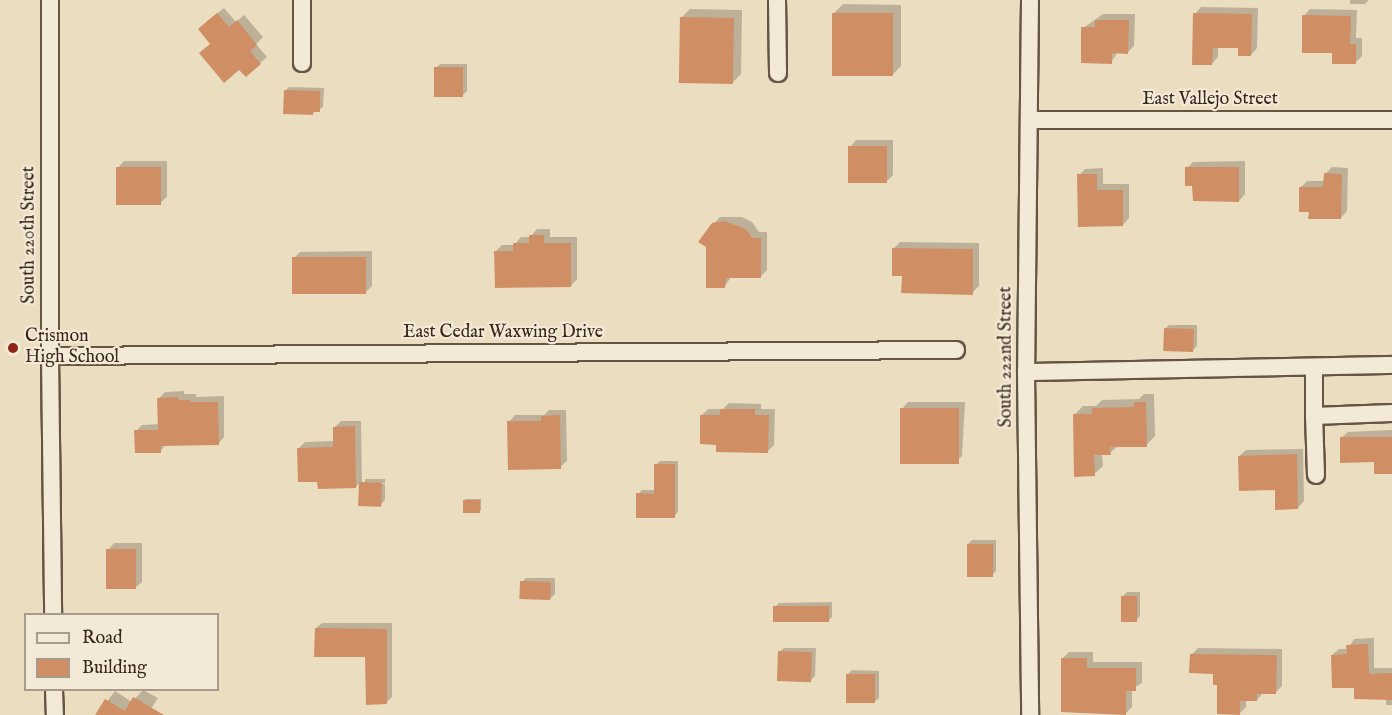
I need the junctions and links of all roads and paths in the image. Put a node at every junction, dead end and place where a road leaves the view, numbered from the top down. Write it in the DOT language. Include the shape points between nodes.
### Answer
graph roads {
  1 [pos="50,0"];
  2 [pos="302,0"];
  3 [pos="777,0"];
  4 [pos="1030,0"];
  5 [pos="302,63"];
  6 [pos="778,73"];
  7 [pos="1029,120"];
  8 [pos="1392,120"];
  9 [pos="956,350"];
  10 [pos="50,356"];
  11 [pos="1392,365"];
  12 [pos="1314,367"];
  13 [pos="1026,372"];
  14 [pos="1392,413"];
  15 [pos="1314,416"];
  16 [pos="1316,476"];
  17 [pos="53,613"];
  18 [pos="54,691"];
  19 [pos="55,715"];
  20 [pos="1030,715"];
  1 -- 10 [label="street, South 220th Street"];
  2 -- 5 [label="street"];
  3 -- 6 [label="street"];
  4 -- 7 [label="street, South 222nd Street"];
  7 -- 8 [label="street, East Vallejo Street"];
  7 -- 13 [label="street, South 222nd Street"];
  9 -- 10 [label="street, East Cedar Waxwing Drive"];
  10 -- 17 [label="street, South 220th Street"];
  11 -- 12 [label="street"];
  12 -- 13 [label="street"];
  12 -- 15 [label="street"];
  13 -- 20 [label="street, South 222nd Street"];
  14 -- 15 [label="street"];
  15 -- 16 [label="street"];
  18 -- 19 [label="street"];
}
